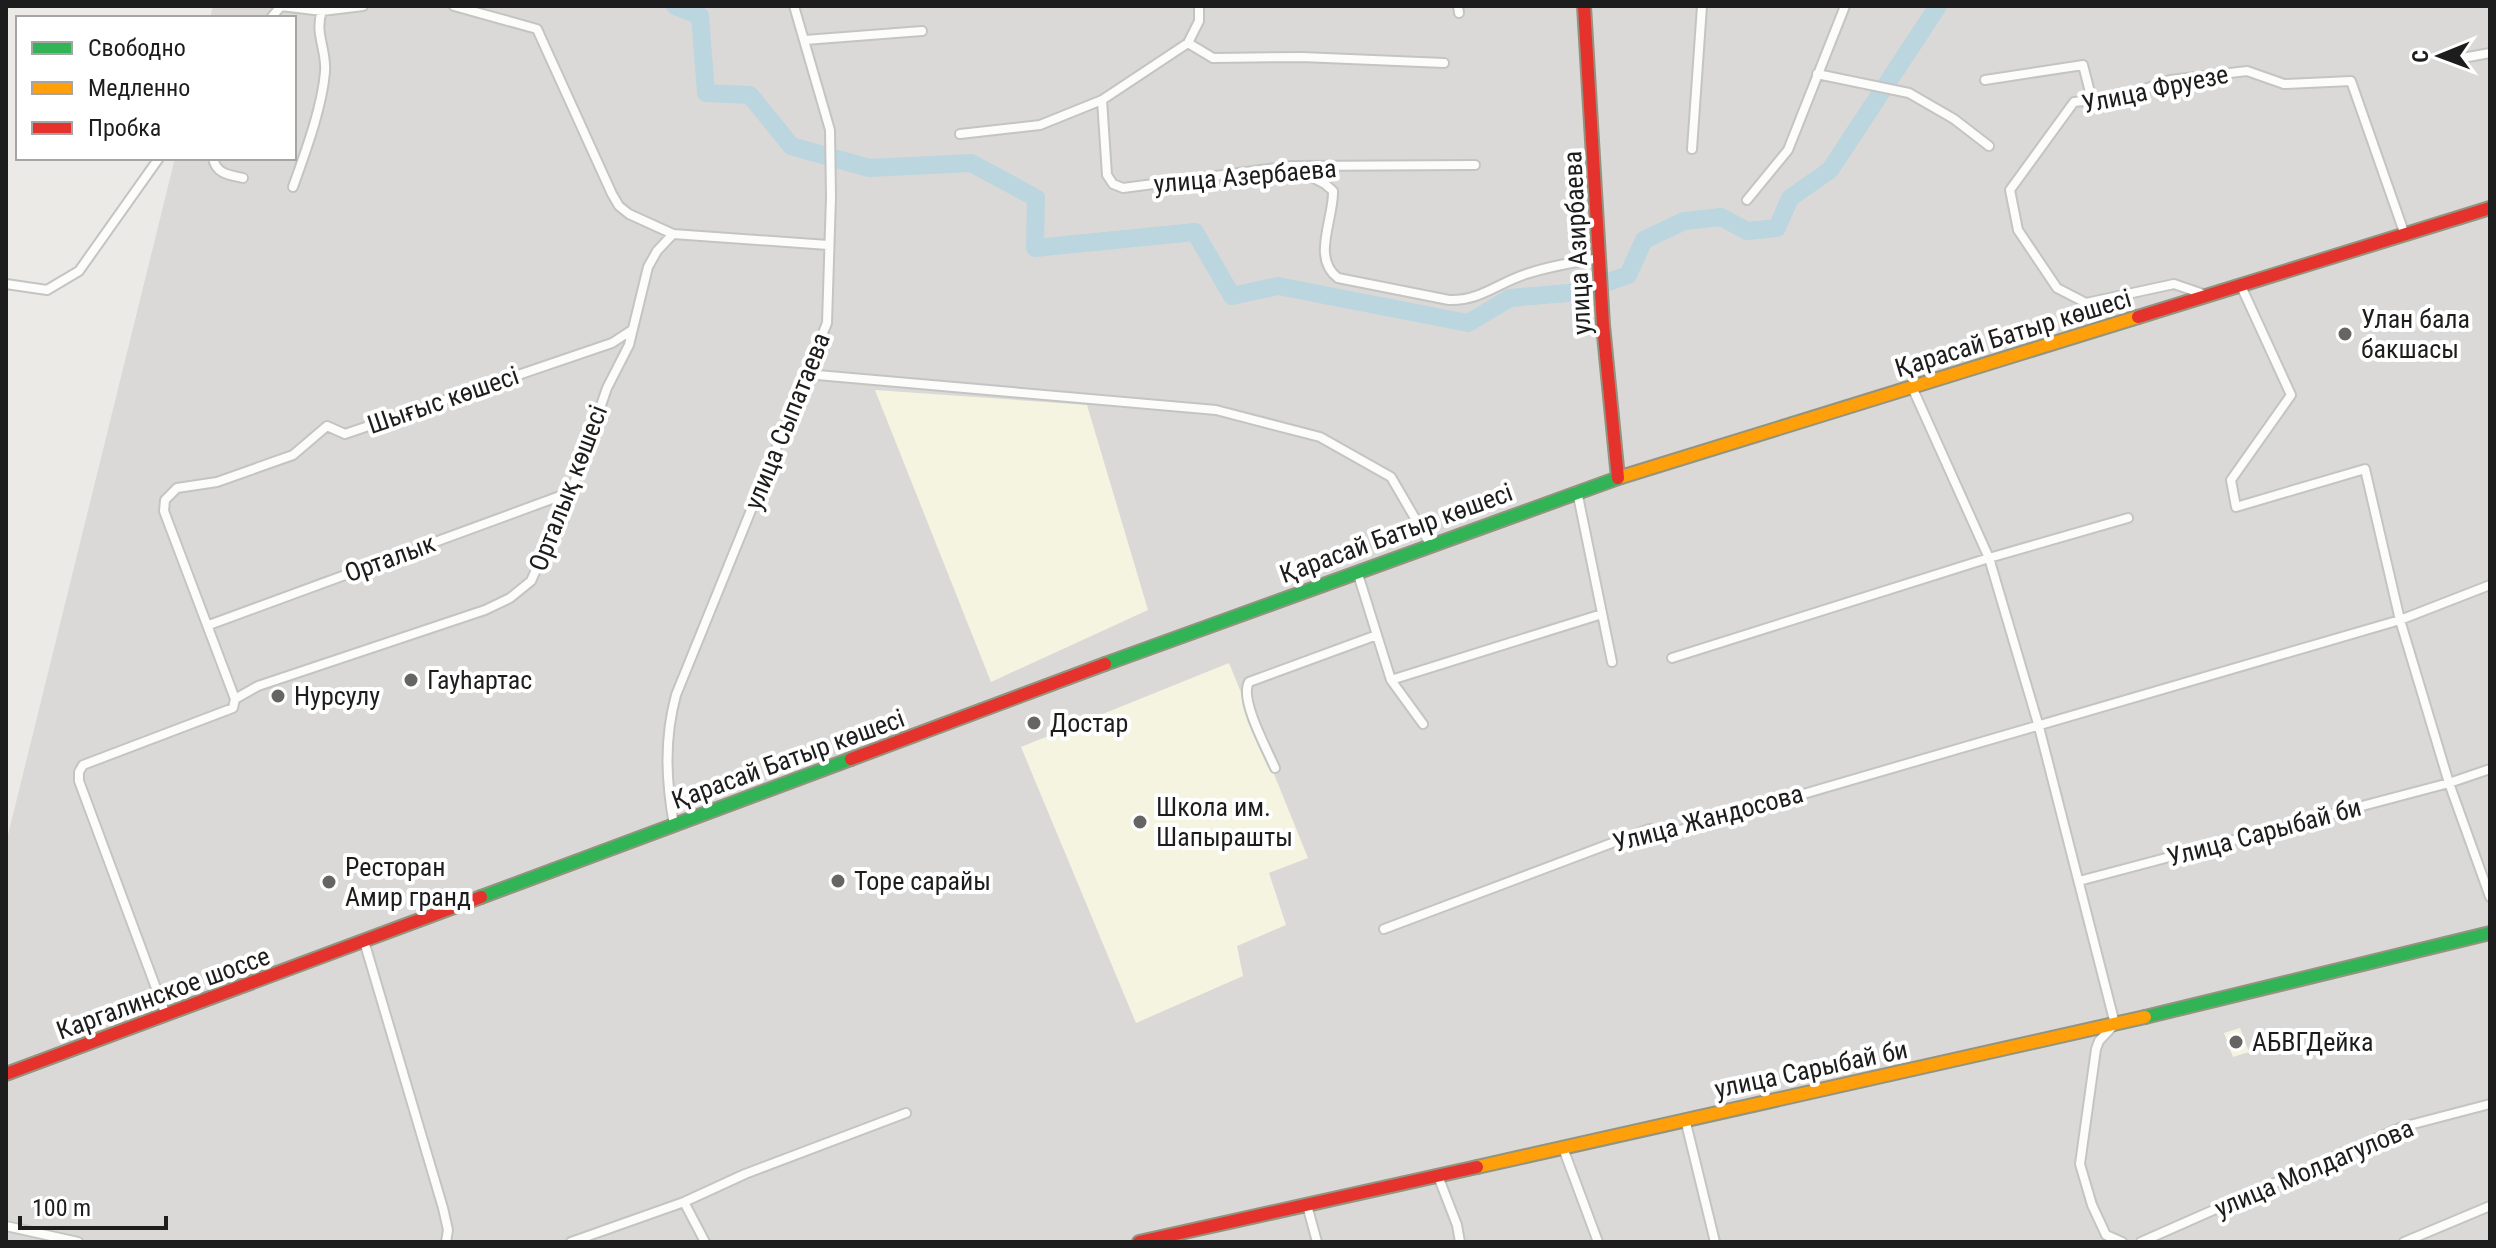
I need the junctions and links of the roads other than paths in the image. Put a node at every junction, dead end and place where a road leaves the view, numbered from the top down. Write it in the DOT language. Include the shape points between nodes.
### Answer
graph roads {
  1 [pos="281,6"];
  2 [pos="363,6"];
  3 [pos="454,6"];
  4 [pos="794,6"];
  5 [pos="1199,6"];
  6 [pos="1584,6"];
  7 [pos="1702,6"];
  8 [pos="1845,6"];
  9 [pos="322,11"];
  10 [pos="922,31"];
  11 [pos="805,40"];
  12 [pos="1188,43"];
  13 [pos="2490,53"];
  14 [pos="2457,59"];
  15 [pos="1444,63"];
  16 [pos="1817,74"];
  17 [pos="1985,80"];
  18 [pos="1102,100"];
  19 [pos="2092,100"];
  20 [pos="960,134"];
  21 [pos="1989,146"];
  22 [pos="1692,149"];
  23 [pos="158,160"];
  24 [pos="213,160"];
  25 [pos="1475,165"];
  26 [pos="1291,166"];
  27 [pos="243,178"];
  28 [pos="293,187"];
  29 [pos="1747,200"];
  30 [pos="2490,208"];
  31 [pos="673,234"];
  32 [pos="2405,235"];
  33 [pos="828,245"];
  34 [pos="1601,263"];
  35 [pos="6,284"];
  36 [pos="2241,286"];
  37 [pos="2208,296"];
  38 [pos="632,330"];
  39 [pos="806,374"];
  40 [pos="1912,387"];
  41 [pos="1618,478"];
  42 [pos="1577,491"];
  43 [pos="571,492"];
  44 [pos="2128,518"];
  45 [pos="1430,544"];
  46 [pos="1989,558"];
  47 [pos="1357,571"];
  48 [pos="2490,585"];
  49 [pos="1602,614"];
  50 [pos="2400,620"];
  51 [pos="209,625"];
  52 [pos="1377,635"];
  53 [pos="1672,658"];
  54 [pos="1612,662"];
  55 [pos="1391,680"];
  56 [pos="235,699"];
  57 [pos="1423,724"];
  58 [pos="2039,727"];
  59 [pos="1275,768"];
  60 [pos="2490,769"];
  61 [pos="2449,783"];
  62 [pos="674,825"];
  63 [pos="2079,881"];
  64 [pos="2490,897"];
  65 [pos="1384,929"];
  66 [pos="2490,933"];
  67 [pos="364,941"];
  68 [pos="335,952"];
  69 [pos="166,1015"];
  70 [pos="2115,1024"];
  71 [pos="6,1074"];
  72 [pos="2490,1104"];
  73 [pos="906,1113"];
  74 [pos="1685,1119"];
  75 [pos="1563,1148"];
  76 [pos="1438,1176"];
  77 [pos="684,1202"];
  78 [pos="1307,1205"];
  79 [pos="2490,1206"];
  80 [pos="6,1226"];
  81 [pos="78,1242"];
  82 [pos="446,1242"];
  83 [pos="571,1242"];
  84 [pos="705,1242"];
  85 [pos="1139,1242"];
  86 [pos="1317,1242"];
  87 [pos="1460,1242"];
  88 [pos="1598,1242"];
  89 [pos="1715,1242"];
  90 [pos="2122,1242"];
  91 [pos="2141,1242"];
  92 [pos="2404,1242"];
  1 -- 9 [label="street"];
  2 -- 9 [label="street"];
  3 -- 31 [label="street" via="537,29 619,206"];
  4 -- 11 [label="street, улица Сыпатаева"];
  5 -- 12 [label="street" via="1199,21"];
  6 -- 34 [label="main road, улица Азирбаева"];
  7 -- 22 [label="street"];
  8 -- 16 [label="street"];
  9 -- 28 [label="street" via="317,24 326,70"];
  10 -- 11 [label="street"];
  11 -- 33 [label="street, улица Сыпатаева" via="830,145"];
  12 -- 15 [label="street" via="1213,58"];
  12 -- 18 [label="street"];
  13 -- 14 [label="street"];
  16 -- 21 [label="street" via="1909,93"];
  16 -- 29 [label="street" via="1788,150"];
  17 -- 19 [label="street" via="2083,65"];
  18 -- 20 [label="street" via="1040,125"];
  18 -- 26 [label="street, улица Азербаева" via="1107,175 1123,188"];
  19 -- 32 [label="street, Улица Фруезе" via="2123,97 2170,80 2247,71 2284,84 2351,81"];
  19 -- 37 [label="street, Улица Фруезе" via="2074,102 2010,190 2018,230 2057,288 2086,303 2174,284"];
  23 -- 35 [label="street" via="79,271 47,290"];
  24 -- 27 [label="street" via="225,175"];
  25 -- 26 [label="street, улица Азербаева"];
  26 -- 34 [label="street" via="1333,191 1325,261 1338,278 1467,301 1545,268"];
  30 -- 32 [label="main road, Қарасай Батыр көшесі"];
  31 -- 33 [label="street"];
  31 -- 38 [label="street, Орталық көшесі" via="648,267"];
  32 -- 36 [label="main road, Қарасай Батыр көшесі"];
  33 -- 39 [label="street, улица Сыпатаева" via="827,323"];
  34 -- 41 [label="main road, улица Азирбаева"];
  36 -- 37 [label="main road, Қарасай Батыр көшесі"];
  36 -- 50 [label="street" via="2291,395 2231,480 2236,507 2365,469"];
  37 -- 40 [label="main road, Қарасай Батыр көшесі"];
  38 -- 43 [label="street, Орталық көшесі"];
  38 -- 51 [label="street, Шығыс көшесі" via="612,343 345,434 327,426 293,455 273,464 170,493 164,511"];
  39 -- 45 [label="street" via="1216,410 1320,437 1391,477"];
  39 -- 62 [label="street, улица Сыпатаева" via="676,695 668,723 667,782"];
  40 -- 41 [label="main road, Қарасай Батыр көшесі"];
  40 -- 46 [label="street"];
  41 -- 42 [label="main road, Қарасай Батыр көшесі"];
  42 -- 45 [label="main road, Қарасай Батыр көшесі"];
  42 -- 49 [label="street"];
  43 -- 51 [label="street, Орталык"];
  43 -- 56 [label="street, Орталық көшесі" via="531,581 510,598 258,686"];
  44 -- 46 [label="street"];
  45 -- 47 [label="main road, Қарасай Батыр көшесі"];
  46 -- 53 [label="street"];
  46 -- 58 [label="street"];
  47 -- 52 [label="street"];
  47 -- 62 [label="main road, Қарасай Батыр көшесі"];
  48 -- 50 [label="street, Улица Жандосова"];
  49 -- 54 [label="street"];
  49 -- 55 [label="street"];
  50 -- 58 [label="street, Улица Жандосова"];
  50 -- 61 [label="street"];
  51 -- 56 [label="street"];
  52 -- 55 [label="street"];
  52 -- 59 [label="street" via="1249,682 1247,702"];
  55 -- 57 [label="street"];
  56 -- 69 [label="street, Орталық көшесі" via="227,712 83,765 79,772"];
  58 -- 63 [label="street"];
  58 -- 65 [label="street, Улица Жандосова" via="1680,830 1649,829"];
  60 -- 61 [label="street"];
  61 -- 63 [label="street, Улица Сарыбай би"];
  61 -- 64 [label="street"];
  62 -- 67 [label="main road, Қарасай Батыр көшесі"];
  63 -- 70 [label="street"];
  66 -- 70 [label="main road, улица Сарыбай би"];
  67 -- 68 [label="main road, Қарасай Батыр көшесі"];
  67 -- 82 [label="street" via="443,1208"];
  68 -- 69 [label="main road, Каргалинское шоссе"];
  69 -- 71 [label="main road, Каргалинское шоссе"];
  70 -- 74 [label="main road, улица Сарыбай би"];
  70 -- 90 [label="street" via="2096,1049 2080,1156 2096,1215 2106,1235"];
  72 -- 91 [label="street, улица Молдагулова" via="2402,1127"];
  73 -- 77 [label="street"];
  74 -- 75 [label="main road, улица Сарыбай би"];
  74 -- 89 [label="street"];
  75 -- 76 [label="main road, улица Сарыбай би"];
  75 -- 88 [label="street"];
  76 -- 78 [label="main road, улица Сарыбай би"];
  76 -- 87 [label="street"];
  77 -- 83 [label="street"];
  77 -- 84 [label="street"];
  78 -- 85 [label="main road, улица Сарыбай би"];
  78 -- 86 [label="street"];
  79 -- 92 [label="street"];
  80 -- 81 [label="street"];
}
